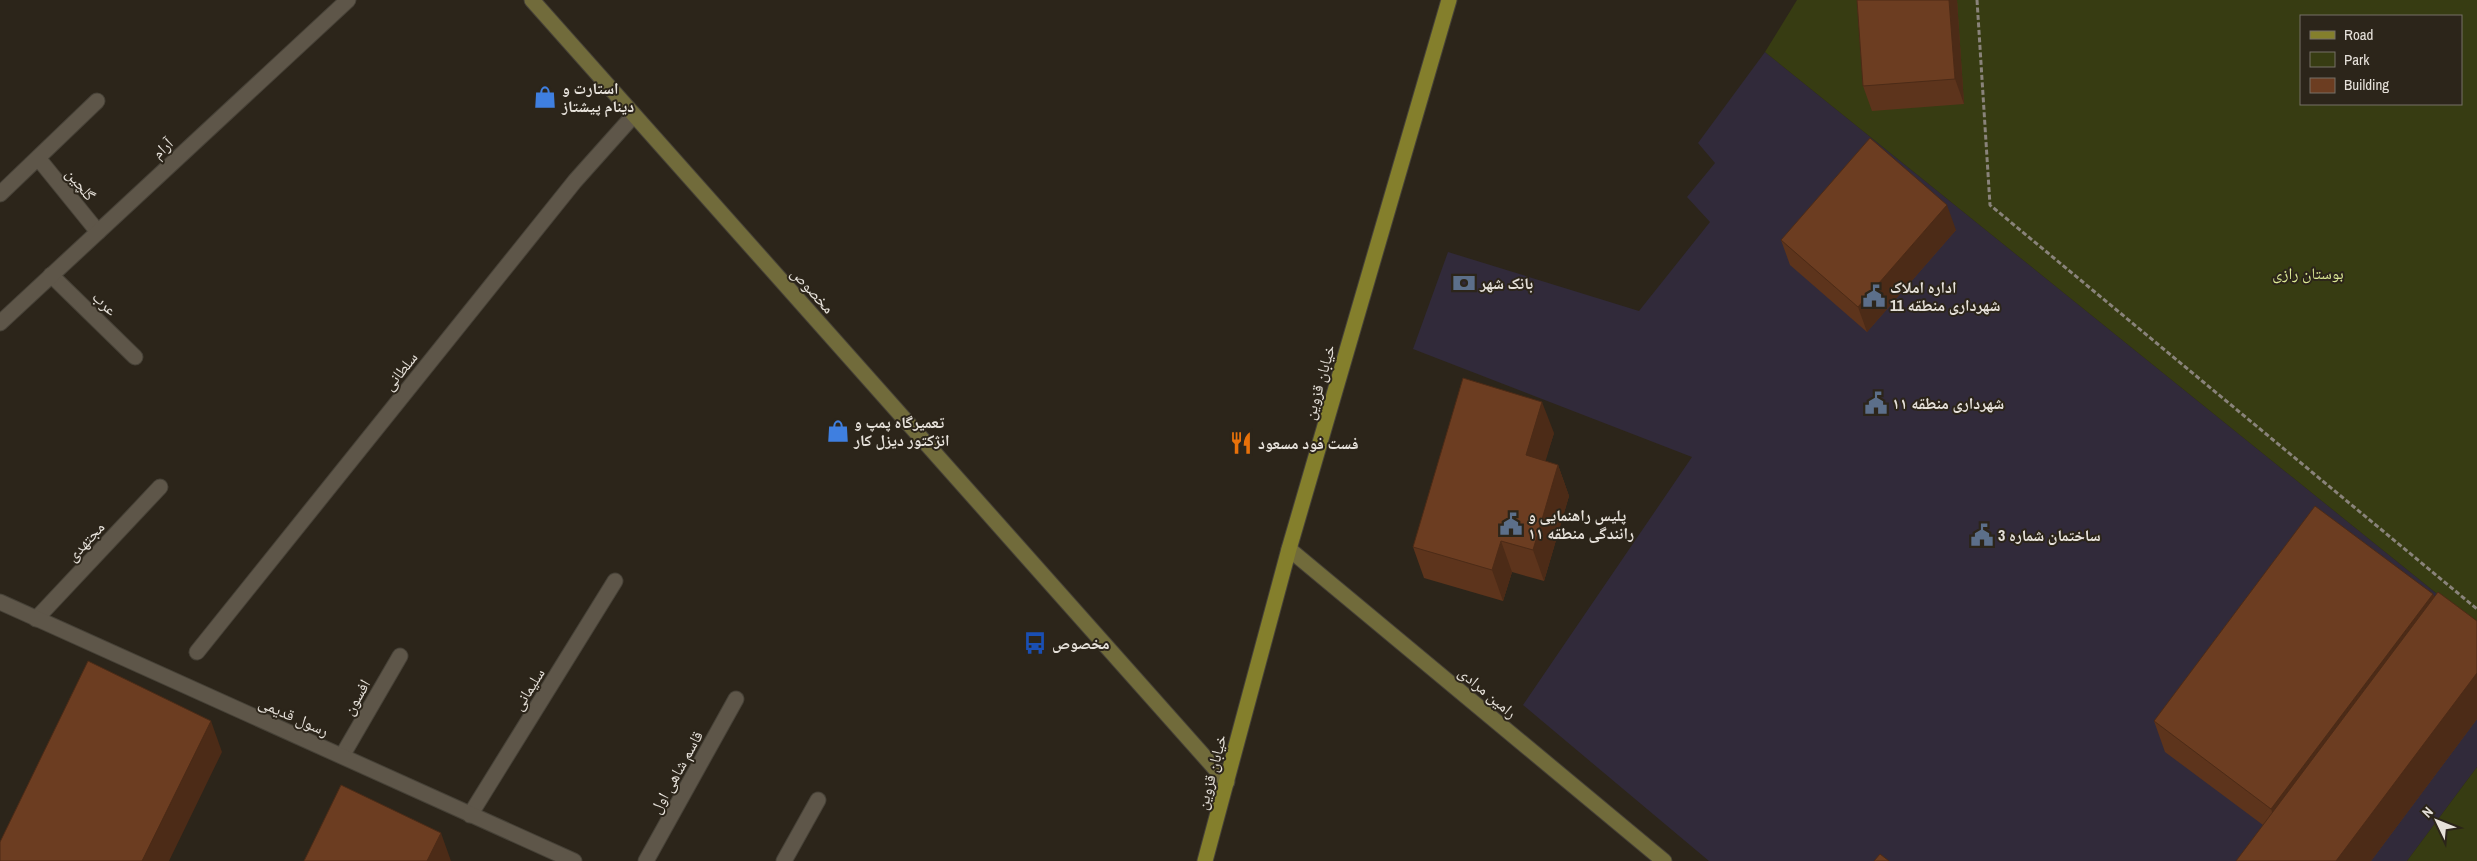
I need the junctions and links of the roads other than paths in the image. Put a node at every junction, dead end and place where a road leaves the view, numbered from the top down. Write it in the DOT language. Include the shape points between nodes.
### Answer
graph roads {
  1 [pos="348,0"];
  2 [pos="532,0"];
  3 [pos="1448,0"];
  4 [pos="97,101"];
  5 [pos="634,115"];
  6 [pos="38,158"];
  7 [pos="0,194"];
  8 [pos="98,232"];
  9 [pos="51,275"];
  10 [pos="0,323"];
  11 [pos="135,357"];
  12 [pos="160,487"];
  13 [pos="1289,549"];
  14 [pos="615,581"];
  15 [pos="0,602"];
  16 [pos="36,619"];
  17 [pos="196,652"];
  18 [pos="400,656"];
  19 [pos="736,699"];
  20 [pos="342,756"];
  21 [pos="1227,782"];
  22 [pos="818,800"];
  23 [pos="470,814"];
  24 [pos="574,861"];
  25 [pos="646,861"];
  26 [pos="784,861"];
  27 [pos="1205,861"];
  28 [pos="1664,861"];
  1 -- 8 [label="street, آرام"];
  2 -- 5 [label="main road, مخصوص"];
  3 -- 13 [label="main road, خیابان قزوین"];
  4 -- 6 [label="street"];
  5 -- 17 [label="street, سلطانی" via="575,181"];
  5 -- 21 [label="main road, مخصوص"];
  6 -- 7 [label="street"];
  6 -- 8 [label="street, گلچین"];
  8 -- 9 [label="street, آرام"];
  9 -- 10 [label="street, آرام"];
  9 -- 11 [label="street, عرب"];
  12 -- 16 [label="street, مجتهدی"];
  13 -- 21 [label="main road, خیابان قزوین"];
  13 -- 28 [label="main road, رامین مرادی"];
  14 -- 23 [label="street, سلیمانی"];
  15 -- 16 [label="street, رسول قدیمی"];
  16 -- 20 [label="street, رسول قدیمی"];
  18 -- 20 [label="street, افسون"];
  19 -- 25 [label="street, قاسم شاهی اول"];
  20 -- 23 [label="street, رسول قدیمی"];
  21 -- 27 [label="main road, خیابان قزوین"];
  22 -- 26 [label="street"];
  23 -- 24 [label="street, رسول قدیمی"];
}
